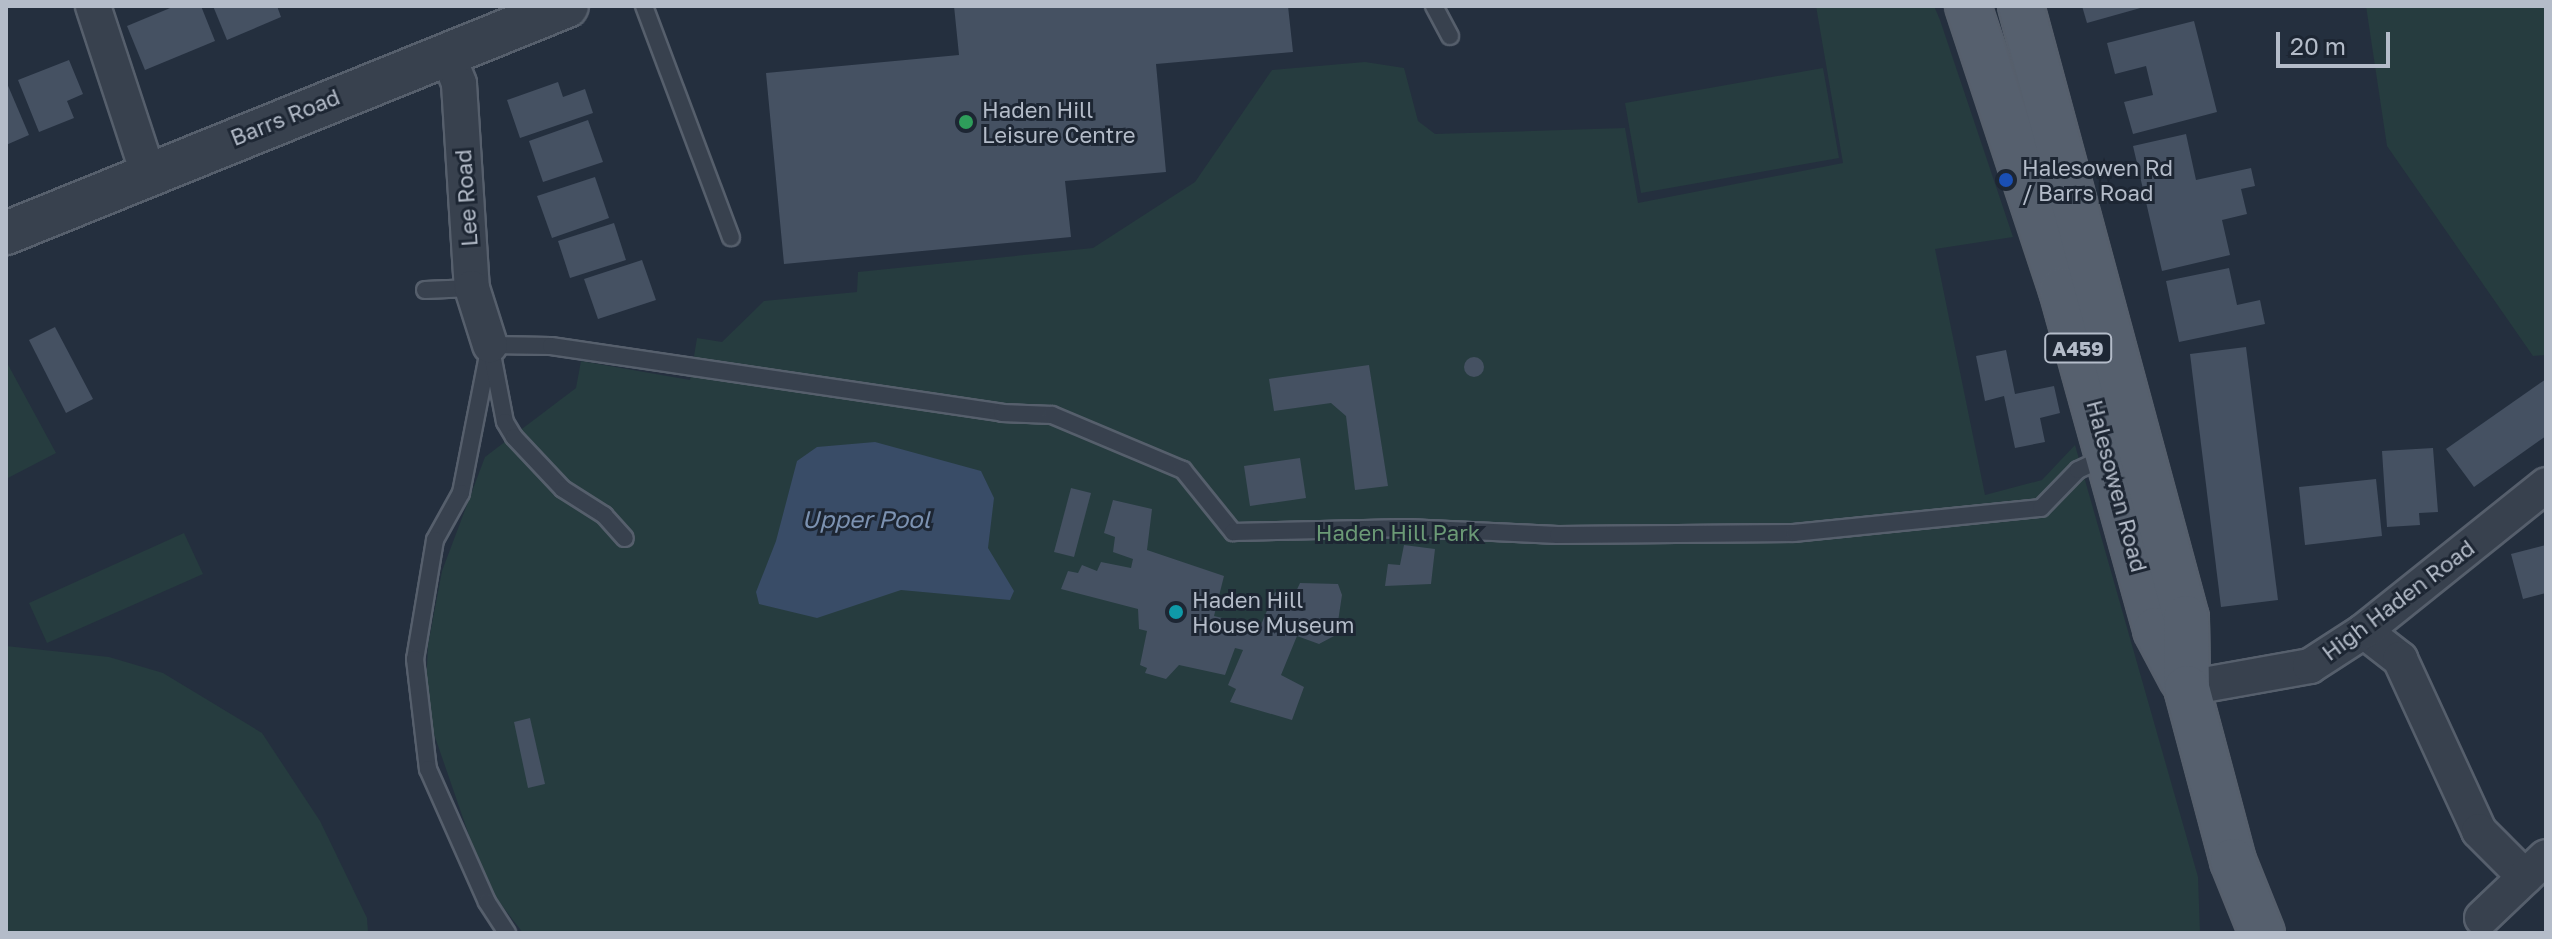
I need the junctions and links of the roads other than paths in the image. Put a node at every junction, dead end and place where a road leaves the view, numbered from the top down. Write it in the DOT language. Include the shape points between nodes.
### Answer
graph roads {
  1 [pos="93,6"];
  2 [pos="567,6"];
  3 [pos="644,6"];
  4 [pos="1434,6"];
  5 [pos="1968,6"];
  6 [pos="2021,6"];
  7 [pos="1450,36"];
  8 [pos="446,51"];
  9 [pos="148,173"];
  10 [pos="6,233"];
  11 [pos="731,237"];
  12 [pos="472,288"];
  13 [pos="425,290"];
  14 [pos="490,345"];
  15 [pos="2109,456"];
  16 [pos="2546,485"];
  17 [pos="625,538"];
  18 [pos="2364,631"];
  19 [pos="2187,688"];
  20 [pos="2536,867"];
  21 [pos="2482,918"];
  22 [pos="507,933"];
  23 [pos="2262,933"];
  1 -- 9 [label="street"];
  2 -- 8 [label="street, Barrs Road"];
  3 -- 11 [label="lane"];
  4 -- 7 [label="lane"];
  5 -- 15 [label="main road, Halesowen Road / A459" via="2053,261"];
  6 -- 19 [label="main road, Halesowen Road / A459" via="2186,618"];
  8 -- 9 [label="street, Barrs Road"];
  8 -- 12 [label="street, Lee Road" via="459,84"];
  9 -- 10 [label="street, Barrs Road"];
  12 -- 13 [label="lane"];
  12 -- 14 [label="street, Lee Road"];
  14 -- 15 [label="lane" via="551,346 1002,413 1052,415 1183,470 1233,532 1407,528 1558,535 1794,533 2041,508 2078,470"];
  14 -- 17 [label="lane" via="505,422 514,437 563,489 604,515"];
  14 -- 22 [label="lane" via="461,493 435,540 415,659 428,769 487,902"];
  15 -- 19 [label="main road, Halesowen Road / A459" via="2156,630"];
  16 -- 18 [label="street, High Haden Road"];
  18 -- 19 [label="street, High Haden Road" via="2310,666"];
  18 -- 20 [label="street" via="2400,659 2479,831"];
  19 -- 23 [label="main road, Halesowen Road / A459" via="2233,861"];
  20 -- 21 [label="street"];
}
